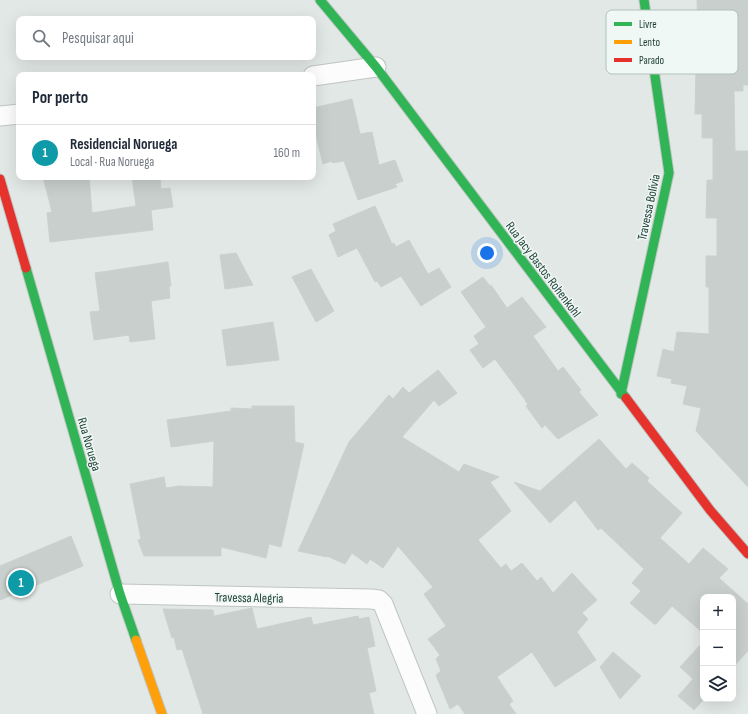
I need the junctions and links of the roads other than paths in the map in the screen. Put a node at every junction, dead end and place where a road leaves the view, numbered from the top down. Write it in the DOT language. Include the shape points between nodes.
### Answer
graph roads {
  1 [pos="320,0"];
  2 [pos="644,0"];
  3 [pos="645,10"];
  4 [pos="376,67"];
  5 [pos="655,74"];
  6 [pos="316,76"];
  7 [pos="16,114"];
  8 [pos="0,116"];
  9 [pos="0,179"];
  10 [pos="621,394"];
  11 [pos="748,554"];
  12 [pos="120,594"];
  13 [pos="162,714"];
  14 [pos="427,714"];
  1 -- 4 [label="street, Rua Jacy Bastos Rohenkohl"];
  2 -- 3 [label="street, Travessa Bolívia"];
  4 -- 6 [label="street"];
  4 -- 10 [label="street, Rua Jacy Bastos Rohenkohl"];
  5 -- 10 [label="street, Travessa Bolívia" via="669,173"];
  7 -- 8 [label="street"];
  9 -- 12 [label="street, Rua Noruega"];
  10 -- 11 [label="street, Rua Jacy Bastos Rohenkohl" via="710,510"];
  12 -- 13 [label="street, Rua Noruega"];
  12 -- 14 [label="street, Travessa Alegria" via="379,600 383,604"];
}
